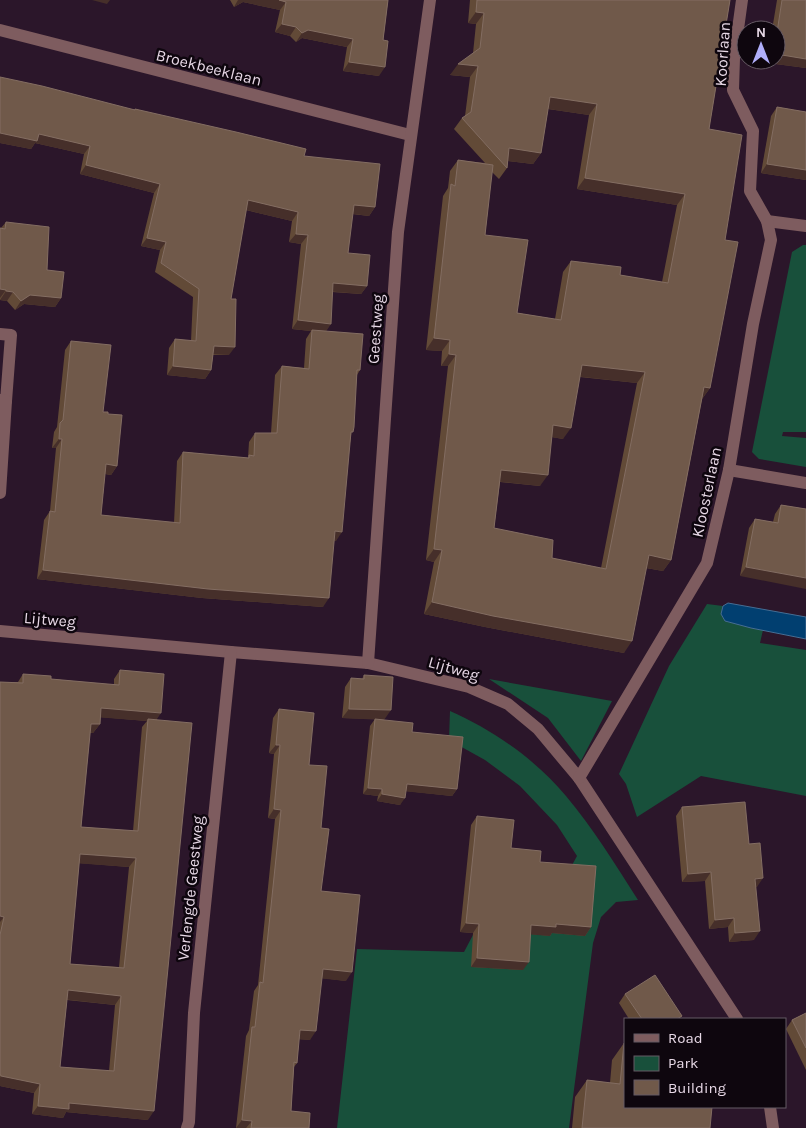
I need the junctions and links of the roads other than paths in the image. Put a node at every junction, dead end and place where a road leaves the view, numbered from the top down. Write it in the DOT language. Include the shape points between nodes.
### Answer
graph roads {
  1 [pos="430,0"];
  2 [pos="742,0"];
  3 [pos="0,30"];
  4 [pos="410,135"];
  5 [pos="767,221"];
  6 [pos="806,226"];
  7 [pos="0,334"];
  8 [pos="3,400"];
  9 [pos="729,470"];
  10 [pos="806,483"];
  11 [pos="0,493"];
  12 [pos="0,631"];
  13 [pos="231,652"];
  14 [pos="368,663"];
  15 [pos="579,778"];
  16 [pos="736,1018"];
  17 [pos="770,1108"];
  18 [pos="187,1128"];
  19 [pos="773,1128"];
  1 -- 4 [label="street, Geestweg"];
  2 -- 5 [label="street, Koorlaan" via="734,58 734,90 752,130 750,191"];
  3 -- 4 [label="street, Broekbeeklaan"];
  4 -- 14 [label="street, Geestweg" via="398,232"];
  5 -- 6 [label="street"];
  5 -- 9 [label="street, Kloosterlaan" via="771,240 753,324"];
  7 -- 8 [label="street" via="11,334"];
  8 -- 11 [label="street"];
  9 -- 10 [label="street"];
  9 -- 15 [label="street, Kloosterlaan" via="707,563"];
  12 -- 13 [label="street, Lijtweg"];
  13 -- 14 [label="street, Lijtweg"];
  13 -- 18 [label="street, Verlengde Geestweg" via="194,1013"];
  14 -- 15 [label="street, Lijtweg" via="469,687 508,704 538,729"];
  15 -- 16 [label="street, Lijtweg"];
  17 -- 19 [label="street"];
}
